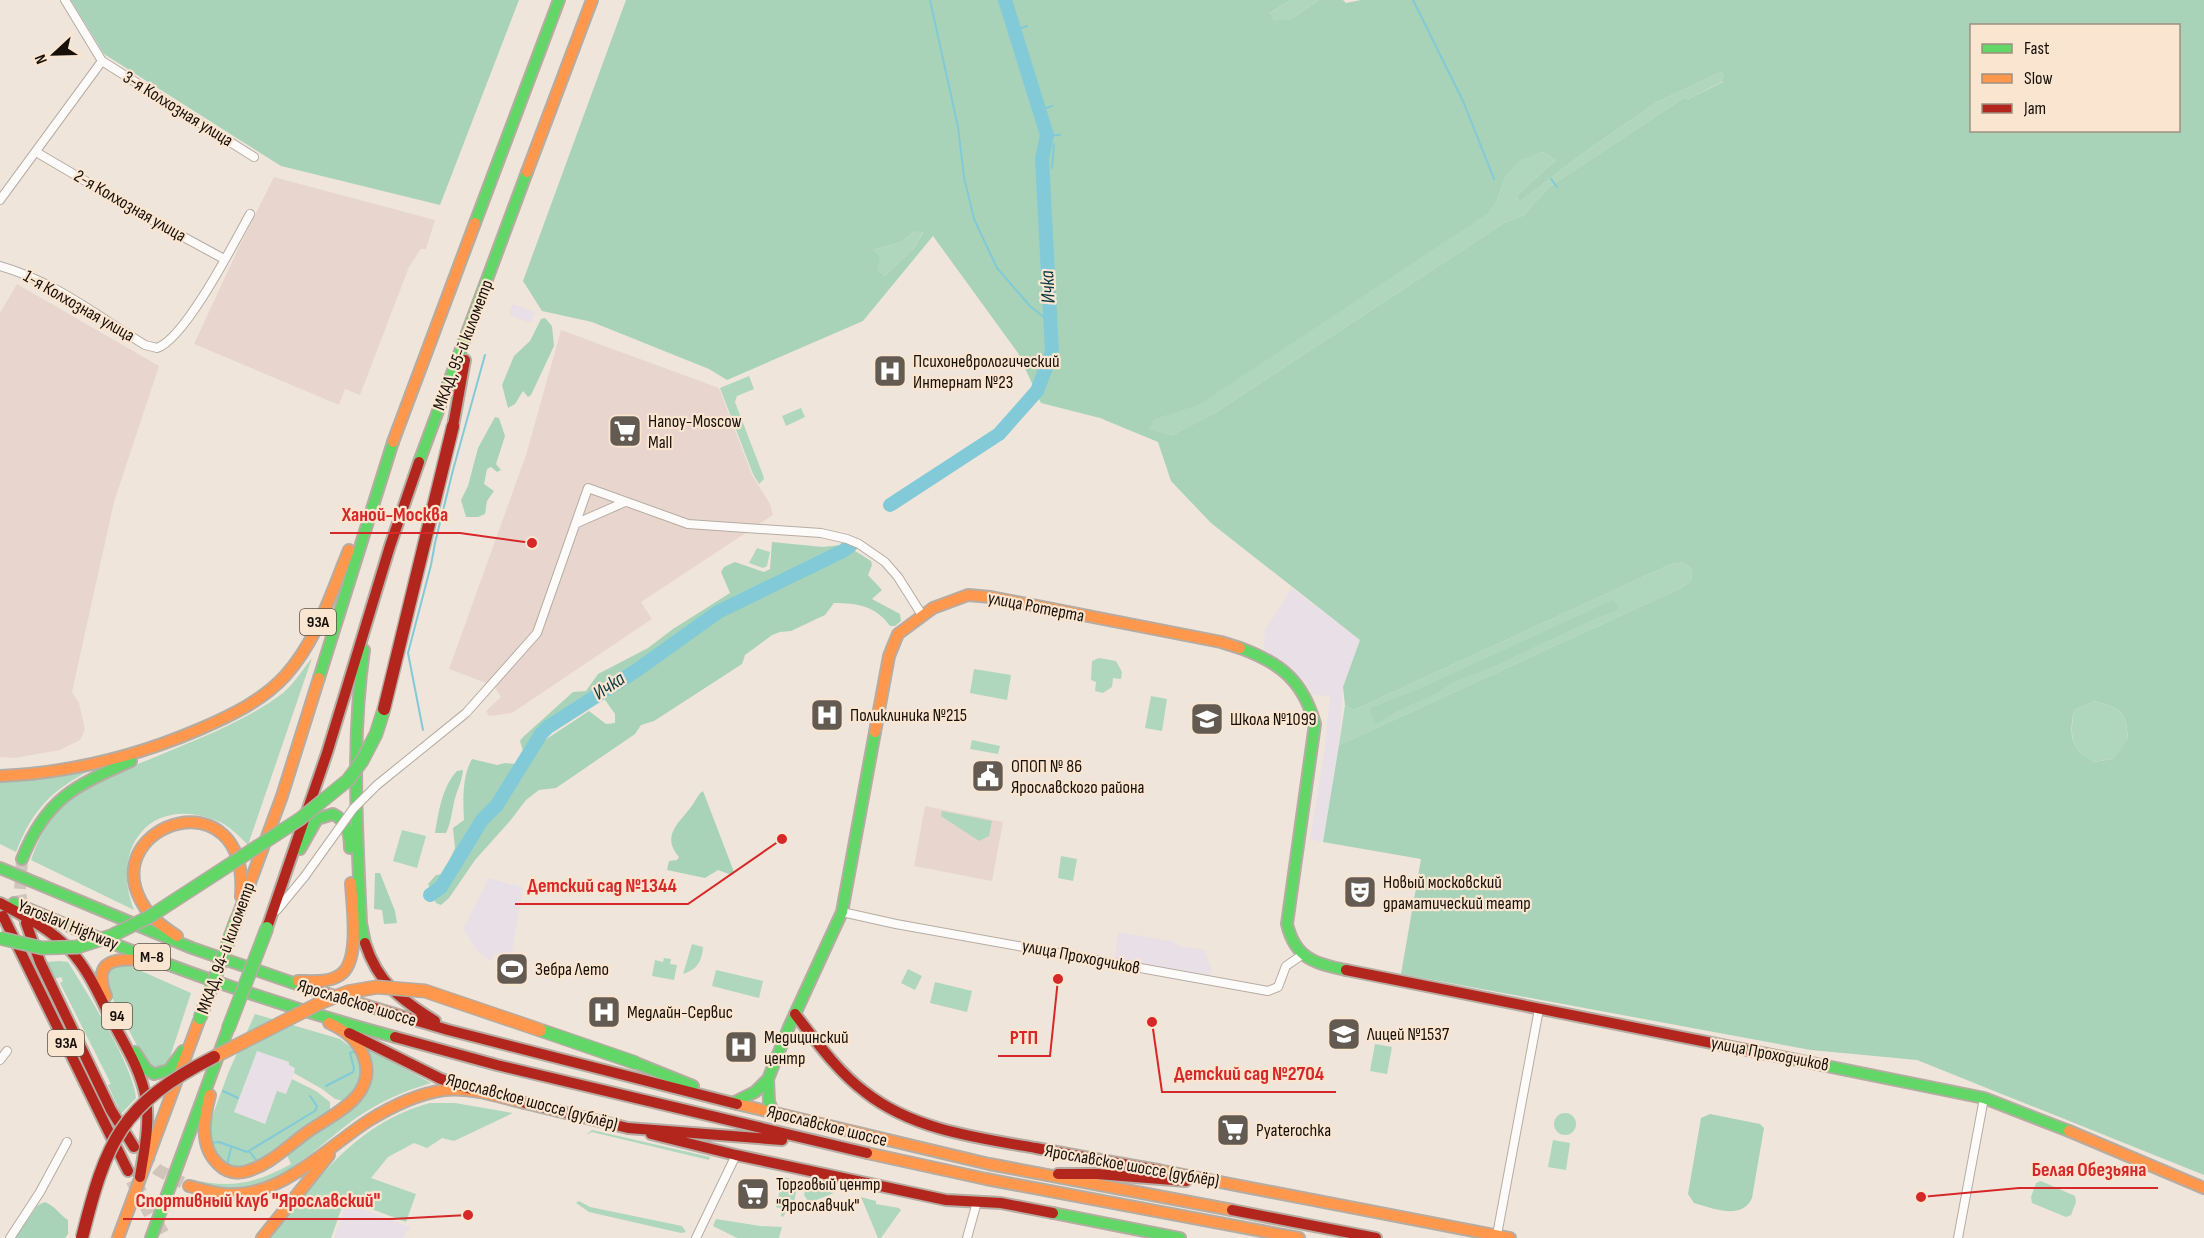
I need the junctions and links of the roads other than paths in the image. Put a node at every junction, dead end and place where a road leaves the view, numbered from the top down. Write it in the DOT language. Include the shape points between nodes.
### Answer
graph roads {
  1 [pos="64,0"];
  2 [pos="559,0"];
  3 [pos="592,0"];
  4 [pos="102,60"];
  5 [pos="36,152"];
  6 [pos="254,157"];
  7 [pos="0,200"];
  8 [pos="250,214"];
  9 [pos="224,259"];
  10 [pos="0,266"];
  11 [pos="474,316"];
  12 [pos="389,453"];
  13 [pos="625,502"];
  14 [pos="577,523"];
  15 [pos="372,605"];
  16 [pos="922,615"];
  17 [pos="327,656"];
  18 [pos="345,693"];
  19 [pos="184,737"];
  20 [pos="0,776"];
  21 [pos="22,860"];
  22 [pos="0,868"];
  23 [pos="285,877"];
  24 [pos="0,897"];
  25 [pos="2,909"];
  26 [pos="239,912"];
  27 [pos="842,912"];
  28 [pos="26,923"];
  29 [pos="268,924"];
  30 [pos="0,938"];
  31 [pos="192,948"];
  32 [pos="1302,955"];
  33 [pos="181,968"];
  34 [pos="286,982"];
  35 [pos="1539,1009"];
  36 [pos="307,1013"];
  37 [pos="795,1014"];
  38 [pos="198,1024"];
  39 [pos="448,1030"];
  40 [pos="346,1031"];
  41 [pos="222,1047"];
  42 [pos="7,1051"];
  43 [pos="0,1060"];
  44 [pos="768,1079"];
  45 [pos="474,1091"];
  46 [pos="1984,1098"];
  47 [pos="733,1103"];
  48 [pos="774,1114"];
  49 [pos="628,1128"];
  50 [pos="351,1134"];
  51 [pos="67,1142"];
  52 [pos="828,1144"];
  53 [pos="134,1147"];
  54 [pos="736,1155"];
  55 [pos="128,1171"];
  56 [pos="1037,1173"];
  57 [pos="141,1177"];
  58 [pos="1231,1183"];
  59 [pos="189,1186"];
  60 [pos="2204,1188"];
  61 [pos="977,1202"];
  62 [pos="1497,1235"];
  63 [pos="10,1238"];
  64 [pos="82,1238"];
  65 [pos="118,1238"];
  66 [pos="151,1238"];
  67 [pos="262,1238"];
  68 [pos="696,1238"];
  69 [pos="967,1238"];
  70 [pos="1180,1238"];
  71 [pos="1299,1238"];
  72 [pos="1376,1238"];
  73 [pos="1510,1238"];
  74 [pos="1958,1238"];
  1 -- 4 [label="street"];
  2 -- 12 [label="main road, МКАД, 95-й километр"];
  3 -- 11 [label="main road, МКАД, 95-й километр"];
  4 -- 5 [label="street"];
  4 -- 6 [label="street, 3-я Колхозная улица"];
  5 -- 7 [label="street"];
  5 -- 9 [label="street, 2-я Колхозная улица"];
  8 -- 9 [label="street"];
  9 -- 10 [label="street, 1-я Колхозная улица" via="185,322 157,348 145,345 19,271"];
  11 -- 15 [label="main road, МКАД, 95-й километр" via="418,464"];
  11 -- 30 [label="main road, bridge" via="453,426 386,704 376,734 348,780 300,819 126,930 103,940 60,949 41,949"];
  12 -- 17 [label="main road, МКАД, 95-й километр"];
  12 -- 19 [label="main road, 93A" via="299,658 285,676 251,704"];
  13 -- 14 [label="street"];
  13 -- 14 [label="street" via="588,488"];
  13 -- 16 [label="street" via="688,524 821,533 847,539 872,552 891,569"];
  14 -- 29 [label="street, bridge" via="537,633 466,713 353,809"];
  15 -- 18 [label="main road, МКАД, 95-й километр"];
  15 -- 39 [label="main road" via="357,704 356,800 364,942 377,974 391,990"];
  16 -- 27 [label="main road, улица Ротерта" via="898,634 889,656"];
  16 -- 32 [label="main road, улица Ротерта" via="968,595 992,597 1221,642 1257,654 1295,679 1312,707 1315,724 1287,924 1294,946"];
  17 -- 26 [label="main road, МКАД, 94-й километр"];
  18 -- 23 [label="main road, МКАД, 94-й километр"];
  19 -- 20 [label="main road, 93A" via="84,767"];
  19 -- 21 [label="main road" via="69,791 38,822"];
  22 -- 31 [label="main road, Yaroslavl Highway / М-8"];
  23 -- 29 [label="main road, МКАД, 94-й километр"];
  23 -- 34 [label="main road" via="317,819 333,814 341,817 350,836 350,961 344,972 334,978"];
  24 -- 33 [label="main road, Yaroslavl Highway / М-8"];
  25 -- 55 [label="main road, 93A"];
  25 -- 57 [label="main road" via="41,926 70,950 92,983 134,1064 145,1096"];
  26 -- 31 [label="main road" via="242,878 238,856 230,840 217,829 202,822 186,821 149,837 136,855 133,869 140,899 154,919"];
  26 -- 38 [label="main road, МКАД, 94-й километр, bridge"];
  27 -- 32 [label="street, улица Проходчиков" via="1268,991 1278,987 1286,966"];
  27 -- 37 [label="main road, улица Ротерта"];
  28 -- 53 [label="main road, 94" via="40,962 106,1099"];
  29 -- 41 [label="main road, МКАД, 94-й километр, bridge"];
  31 -- 34 [label="main road, Yaroslavl Highway / М-8"];
  32 -- 35 [label="main road, улица Проходчиков" via="1322,965"];
  33 -- 36 [label="main road, Yaroslavl Highway / М-8"];
  33 -- 38 [label="main road, 94" via="119,959 105,965 99,979 146,1069 154,1074 169,1070 177,1061"];
  34 -- 39 [label="main road, Ярославское шоссе"];
  35 -- 46 [label="main road, улица Проходчиков"];
  35 -- 62 [label="street"];
  36 -- 40 [label="main road, Ярославское шоссе (дублёр)"];
  36 -- 52 [label="main road, Ярославское шоссе" via="497,1065"];
  37 -- 44 [label="main road, улица Ротерта"];
  37 -- 58 [label="main road, Ярославское шоссе (дублёр)" via="834,1064 864,1092 894,1112 921,1123 994,1141"];
  38 -- 57 [label="main road, МКАД, 94-й километр"];
  39 -- 47 [label="main road, Ярославское шоссе"];
  40 -- 41 [label="main road" via="358,1045 367,1068 355,1098 273,1157 244,1172 225,1170 217,1164 203,1133"];
  40 -- 45 [label="main road, Ярославское шоссе (дублёр)"];
  41 -- 66 [label="main road, МКАД, 94-й километр"];
  42 -- 43 [label="street"];
  44 -- 47 [label="main road" via="755,1092"];
  44 -- 48 [label="main road, улица Ротерта"];
  45 -- 49 [label="main road, Ярославское шоссе (дублёр)"];
  45 -- 50 [label="main road" via="446,1090 414,1097 368,1120"];
  46 -- 60 [label="main road, улица Проходчиков"];
  46 -- 74 [label="street"];
  47 -- 48 [label="main road, Ярославское шоссе"];
  47 -- 64 [label="main road, bridge" via="636,1063 425,991 400,986 344,993 200,1065 152,1095 112,1143"];
  48 -- 56 [label="main road, Ярославское шоссе"];
  49 -- 52 [label="main road, Ярославское шоссе (дублёр)"];
  49 -- 54 [label="main road, Ярославское шоссе (дублёр)"];
  50 -- 59 [label="main road" via="299,1171 262,1189 224,1194"];
  50 -- 67 [label="main road"];
  51 -- 63 [label="street"];
  52 -- 71 [label="main road, Ярославское шоссе" via="986,1179"];
  54 -- 61 [label="main road, Ярославское шоссе (дублёр)" via="946,1200"];
  54 -- 68 [label="street"];
  56 -- 58 [label="main road"];
  56 -- 72 [label="main road, Ярославское шоссе"];
  57 -- 65 [label="main road, МКАД, 94-й километр"];
  58 -- 62 [label="main road, Ярославское шоссе (дублёр)"];
  61 -- 69 [label="street"];
  61 -- 70 [label="main road, Ярославское шоссе (дублёр)" via="1001,1203"];
  62 -- 73 [label="main road, Ярославское шоссе (дублёр)"];
}
